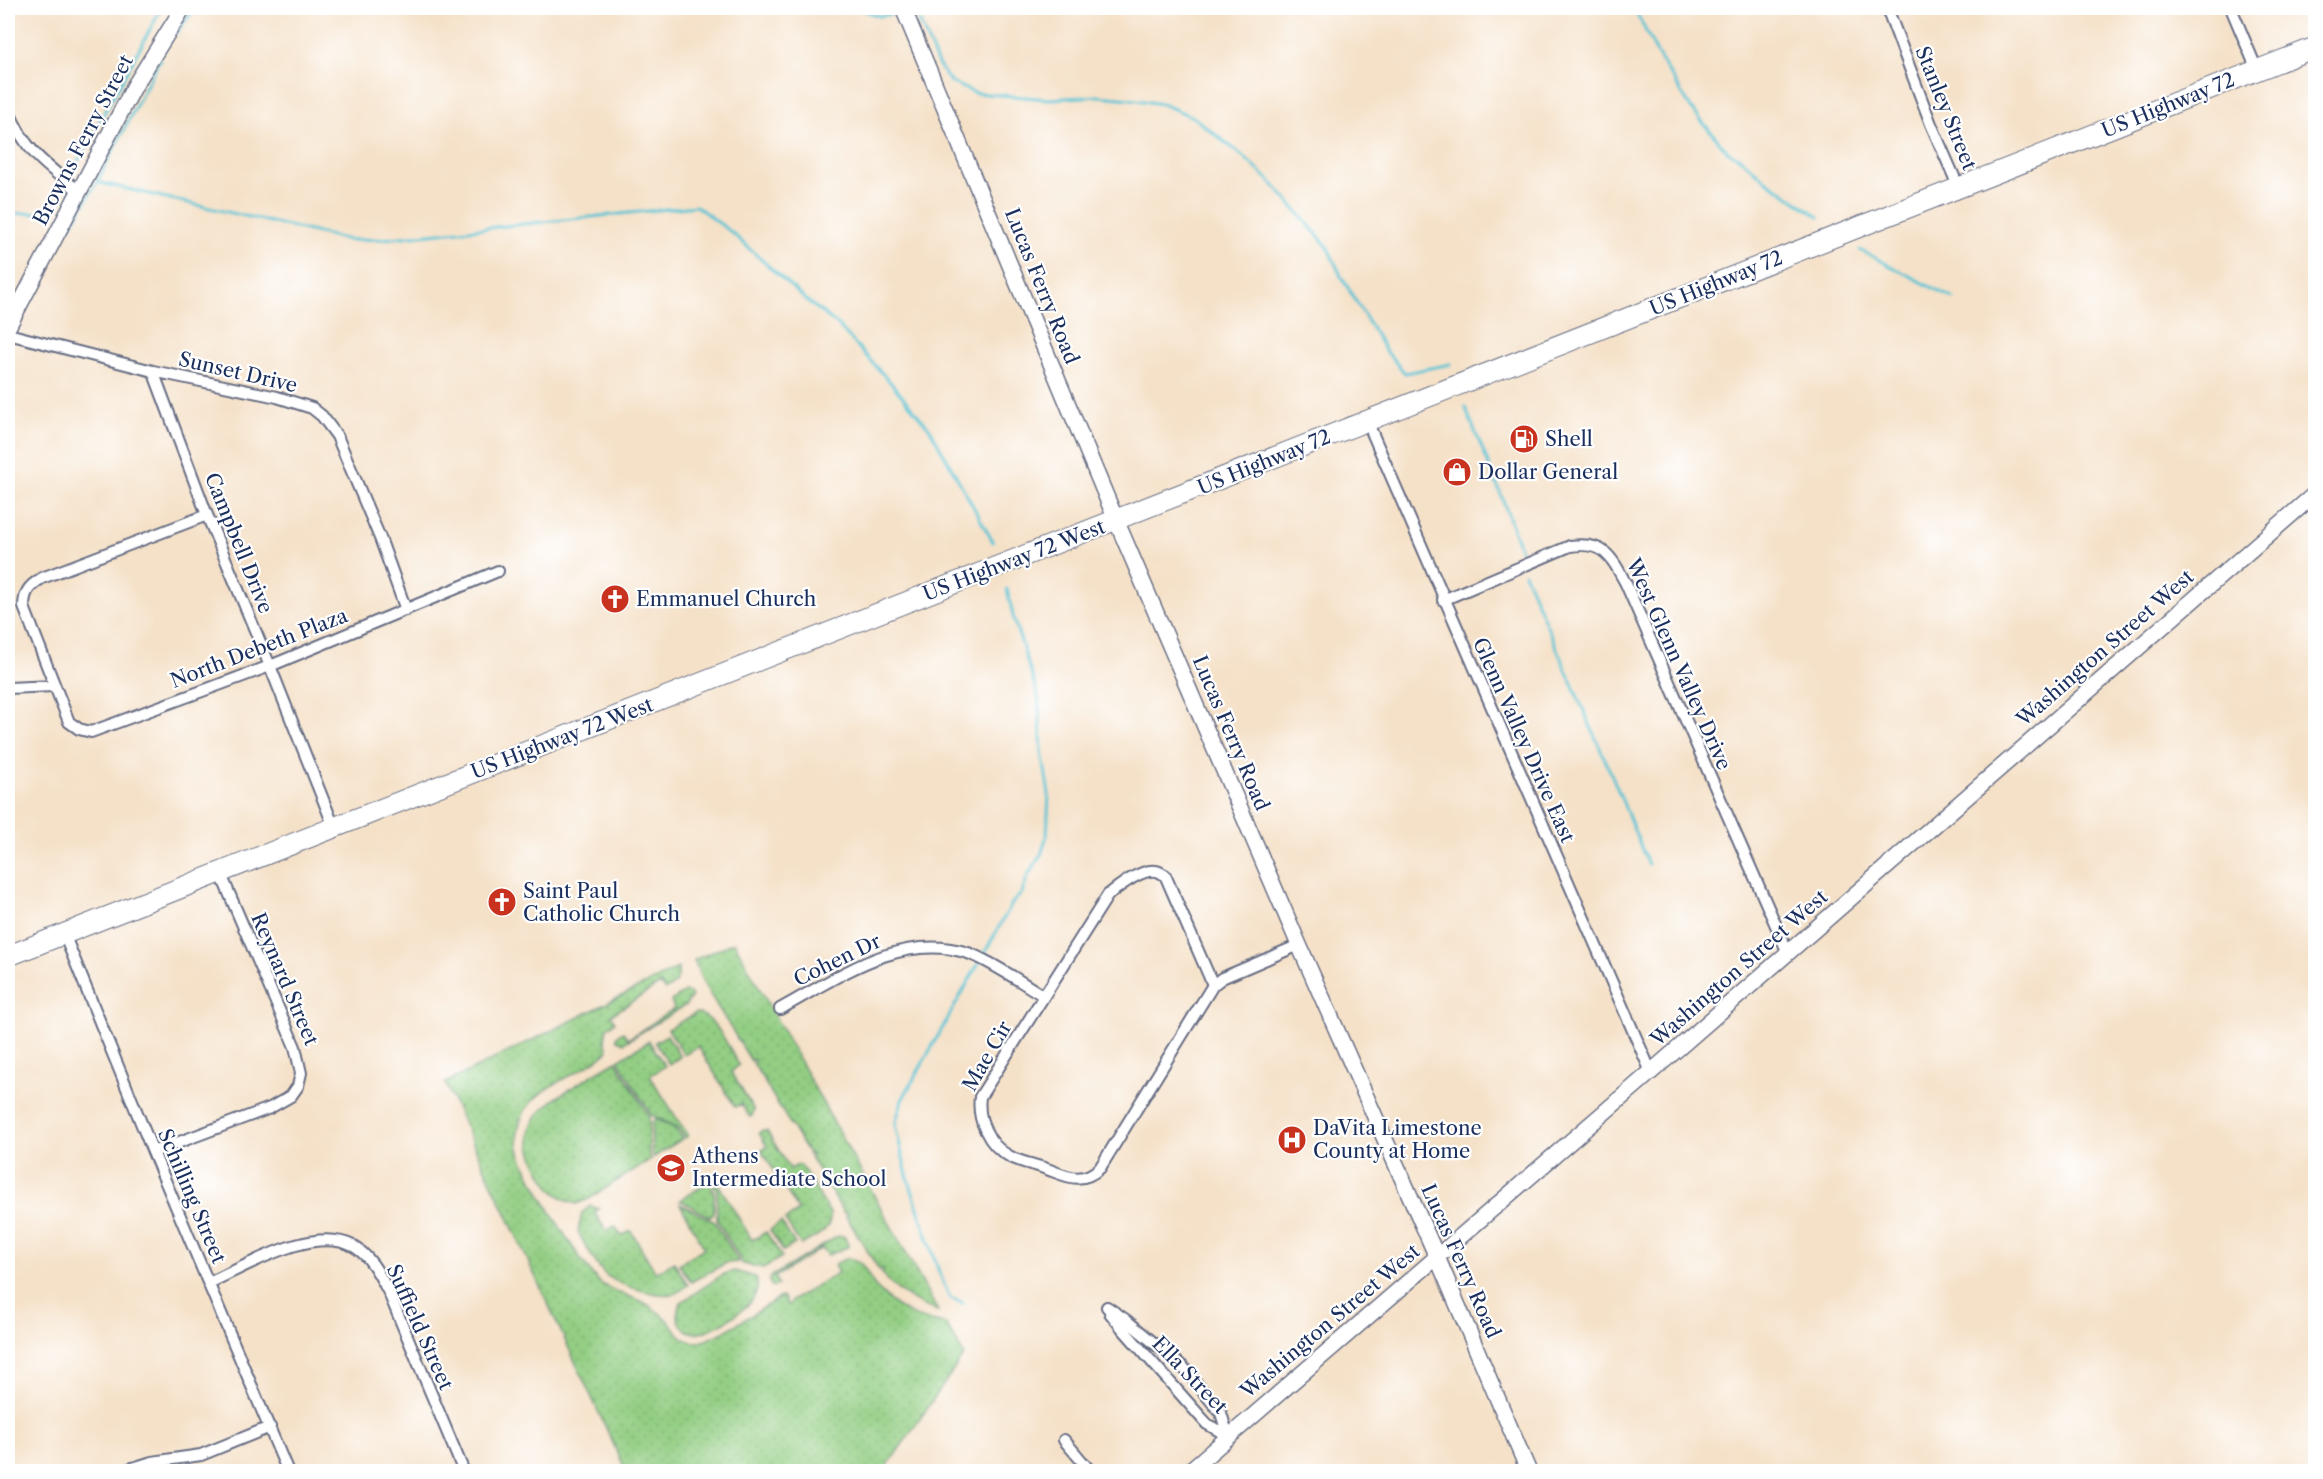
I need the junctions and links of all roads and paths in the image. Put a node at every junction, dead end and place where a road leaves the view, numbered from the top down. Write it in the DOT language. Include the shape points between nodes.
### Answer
graph roads {
  1 [pos="183,8"];
  2 [pos="903,8"];
  3 [pos="1887,8"];
  4 [pos="2231,8"];
  5 [pos="2316,47"];
  6 [pos="2257,70"];
  7 [pos="8,109"];
  8 [pos="1959,188"];
  9 [pos="79,191"];
  10 [pos="8,327"];
  11 [pos="8,334"];
  12 [pos="153,371"];
  13 [pos="1367,421"];
  14 [pos="2316,493"];
  15 [pos="207,515"];
  16 [pos="1116,520"];
  17 [pos="498,571"];
  18 [pos="1443,600"];
  19 [pos="406,610"];
  20 [pos="270,666"];
  21 [pos="54,686"];
  22 [pos="8,688"];
  23 [pos="334,827"];
  24 [pos="220,872"];
  25 [pos="64,934"];
  26 [pos="1299,945"];
  27 [pos="1788,953"];
  28 [pos="8,956"];
  29 [pos="1213,985"];
  30 [pos="1044,996"];
  31 [pos="780,1009"];
  32 [pos="1651,1072"];
  33 [pos="153,1152"];
  34 [pos="1437,1257"];
  35 [pos="209,1283"];
  36 [pos="270,1427"];
  37 [pos="1228,1436"];
  38 [pos="1064,1440"];
  39 [pos="120,1472"];
  40 [pos="288,1472"];
  41 [pos="464,1472"];
  42 [pos="1091,1472"];
  43 [pos="1188,1472"];
  44 [pos="1529,1472"];
  1 -- 9 [label="street, Browns Ferry Street" via="135,85"];
  2 -- 16 [label="street, Lucas Ferry Road"];
  3 -- 8 [label="street, Stanley Street"];
  4 -- 6 [label="street"];
  5 -- 6 [label="highway, US Highway 72"];
  6 -- 8 [label="highway, US Highway 72"];
  7 -- 9 [label="street" via="16,131 39,160"];
  8 -- 13 [label="highway, US Highway 72"];
  9 -- 10 [label="street, Browns Ferry Street"];
  11 -- 12 [label="street, Sunset Drive"];
  12 -- 15 [label="street, Campbell Drive"];
  12 -- 19 [label="street, Sunset Drive" via="277,397 312,408 322,416 337,436"];
  13 -- 16 [label="highway, US Highway 72"];
  13 -- 18 [label="street, Glenn Valley Drive East"];
  14 -- 27 [label="street, Washington Street West"];
  15 -- 20 [label="street, Campbell Drive"];
  15 -- 21 [label="street, North Debeth Plaza" via="31,585 24,595 24,607"];
  16 -- 23 [label="highway, US Highway 72 West"];
  16 -- 26 [label="street, Lucas Ferry Road"];
  17 -- 19 [label="street, North Debeth Plaza"];
  18 -- 27 [label="street, West Glenn Valley Drive" via="1570,546 1596,546 1607,553 1626,584"];
  18 -- 32 [label="street, Glenn Valley Drive East"];
  19 -- 20 [label="street, North Debeth Plaza"];
  20 -- 21 [label="street, North Debeth Plaza" via="91,732 69,722"];
  20 -- 23 [label="street, Campbell Drive"];
  21 -- 22 [label="street"];
  23 -- 24 [label="highway, US Highway 72 West"];
  24 -- 25 [label="highway, US Highway 72 West"];
  24 -- 33 [label="street, Reynard Street" via="300,1060 298,1086 291,1096 270,1108"];
  25 -- 28 [label="highway, US Highway 72 West"];
  25 -- 33 [label="street, Schilling Street"];
  26 -- 29 [label="street, Mae Cir"];
  26 -- 34 [label="street, Lucas Ferry Road"];
  27 -- 32 [label="street, Washington Street West"];
  29 -- 30 [label="street, Mae Cir" via="1165,875 1156,871 1123,883 1108,895"];
  29 -- 30 [label="street, Mae Cir" via="1100,1168 1086,1178 1074,1178 1008,1156 981,1121 978,1109 980,1097"];
  30 -- 31 [label="street, Cohen Dr" via="975,957 940,946 879,957"];
  32 -- 34 [label="street, Washington Street West"];
  33 -- 35 [label="street, Schilling Street"];
  34 -- 37 [label="street, Washington Street West"];
  34 -- 44 [label="street, Lucas Ferry Road"];
  35 -- 36 [label="street, Schilling Street"];
  35 -- 41 [label="street, Suffield Street" via="279,1251 315,1240 340,1242 363,1253 389,1293"];
  36 -- 39 [label="street" via="201,1455 152,1462"];
  36 -- 40 [label="street, Schilling Street"];
  37 -- 37 [label="street, Ella Street" via="1221,1413 1183,1367 1107,1307 1208,1424"];
  37 -- 43 [label="street, Washington Street West"];
  38 -- 42 [label="street"];
}
